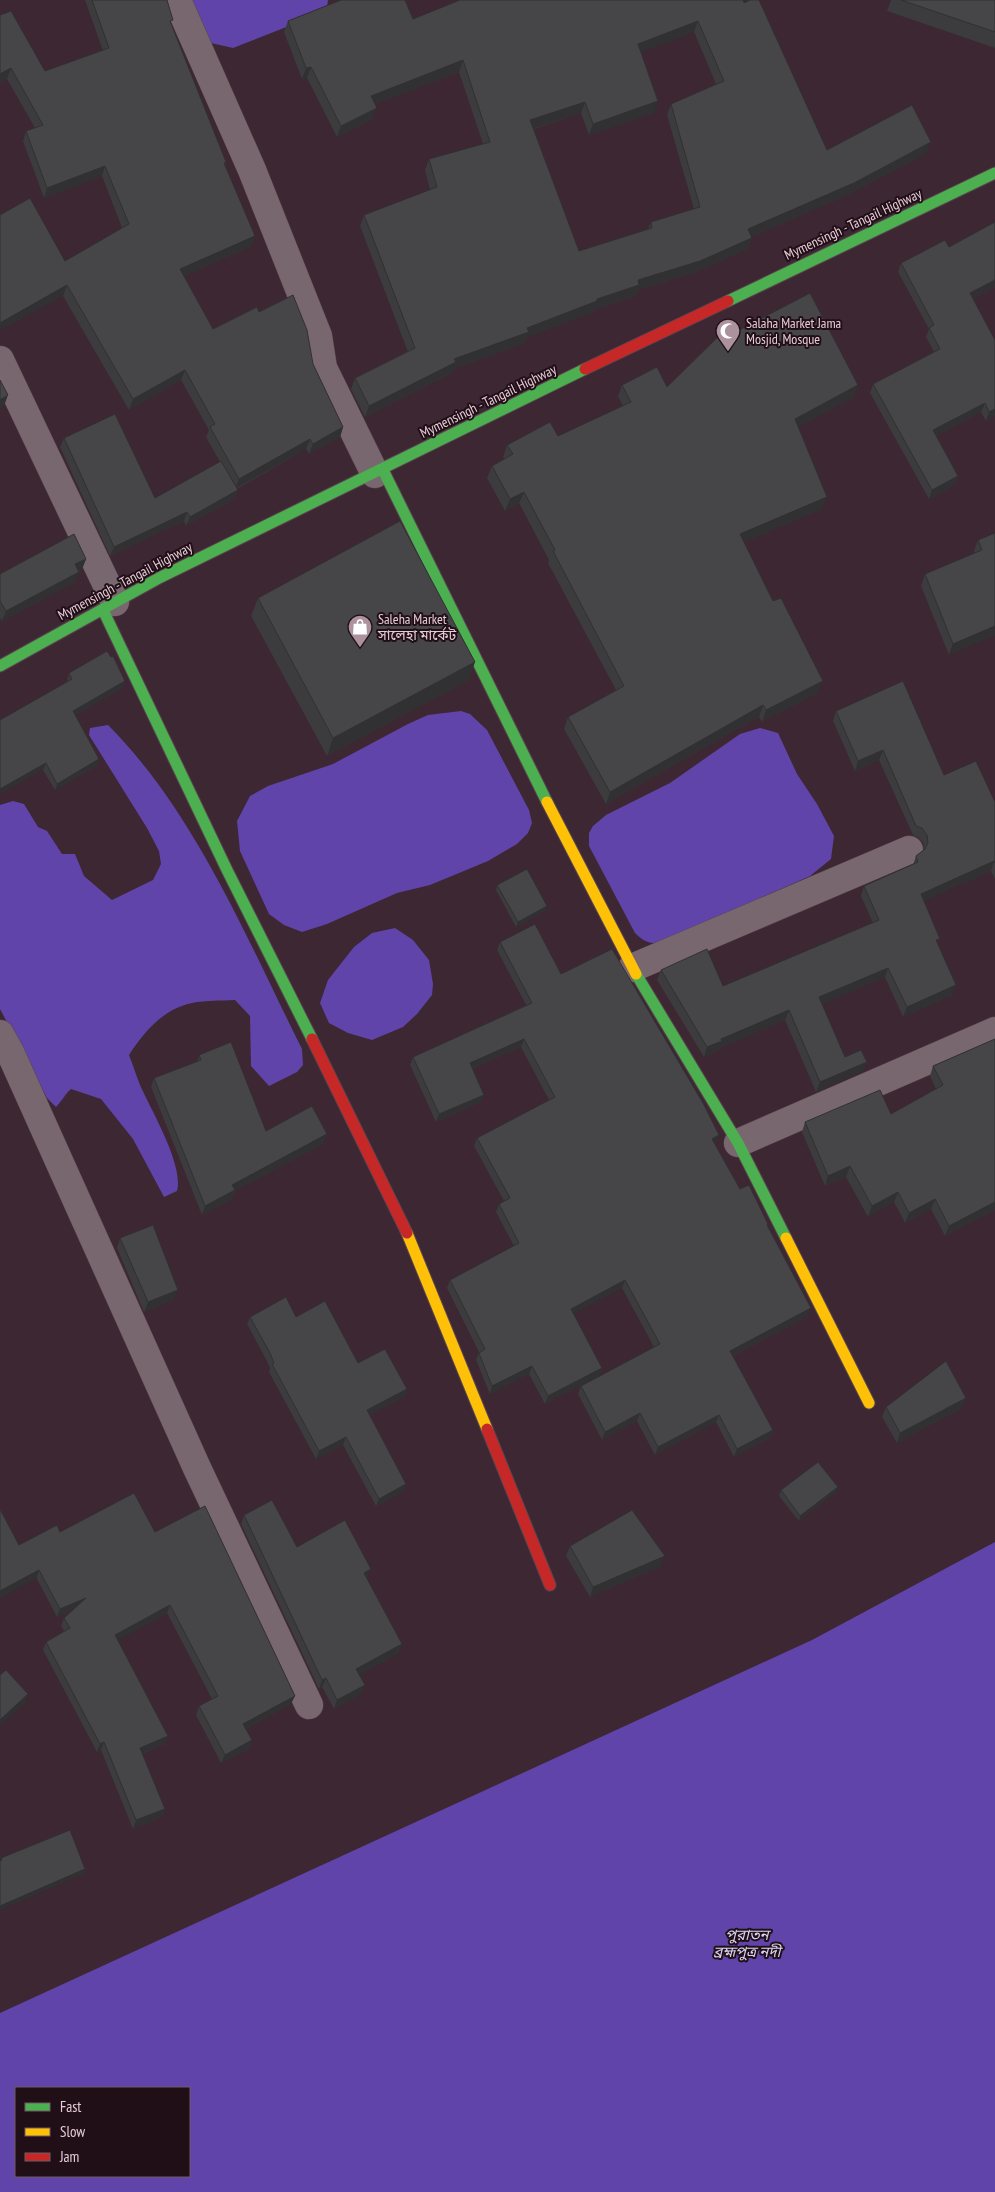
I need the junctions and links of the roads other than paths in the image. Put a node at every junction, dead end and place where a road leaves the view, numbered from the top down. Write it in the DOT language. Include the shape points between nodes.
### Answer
graph roads {
  1 [pos="177,0"];
  2 [pos="995,173"];
  3 [pos="0,360"];
  4 [pos="379,472"];
  5 [pos="109,606"];
  6 [pos="0,666"];
  7 [pos="909,850"];
  8 [pos="632,968"];
  9 [pos="995,1031"];
  10 [pos="0,1034"];
  11 [pos="738,1143"];
  12 [pos="868,1403"];
  13 [pos="550,1585"];
  14 [pos="309,1705"];
  1 -- 4 [label="street" via="252,170 318,336 323,368"];
  2 -- 4 [label="main road, Mymensingh - Tangail Highway" via="628,348"];
  3 -- 5 [label="street"];
  4 -- 5 [label="main road, Mymensingh - Tangail Highway" via="159,578"];
  4 -- 8 [label="main road"];
  5 -- 6 [label="main road, Mymensingh - Tangail Highway"];
  5 -- 13 [label="main road" via="227,870 403,1222"];
  7 -- 8 [label="street"];
  8 -- 11 [label="main road"];
  9 -- 11 [label="street"];
  10 -- 14 [label="street" via="197,1468"];
  11 -- 12 [label="main road"];
}
